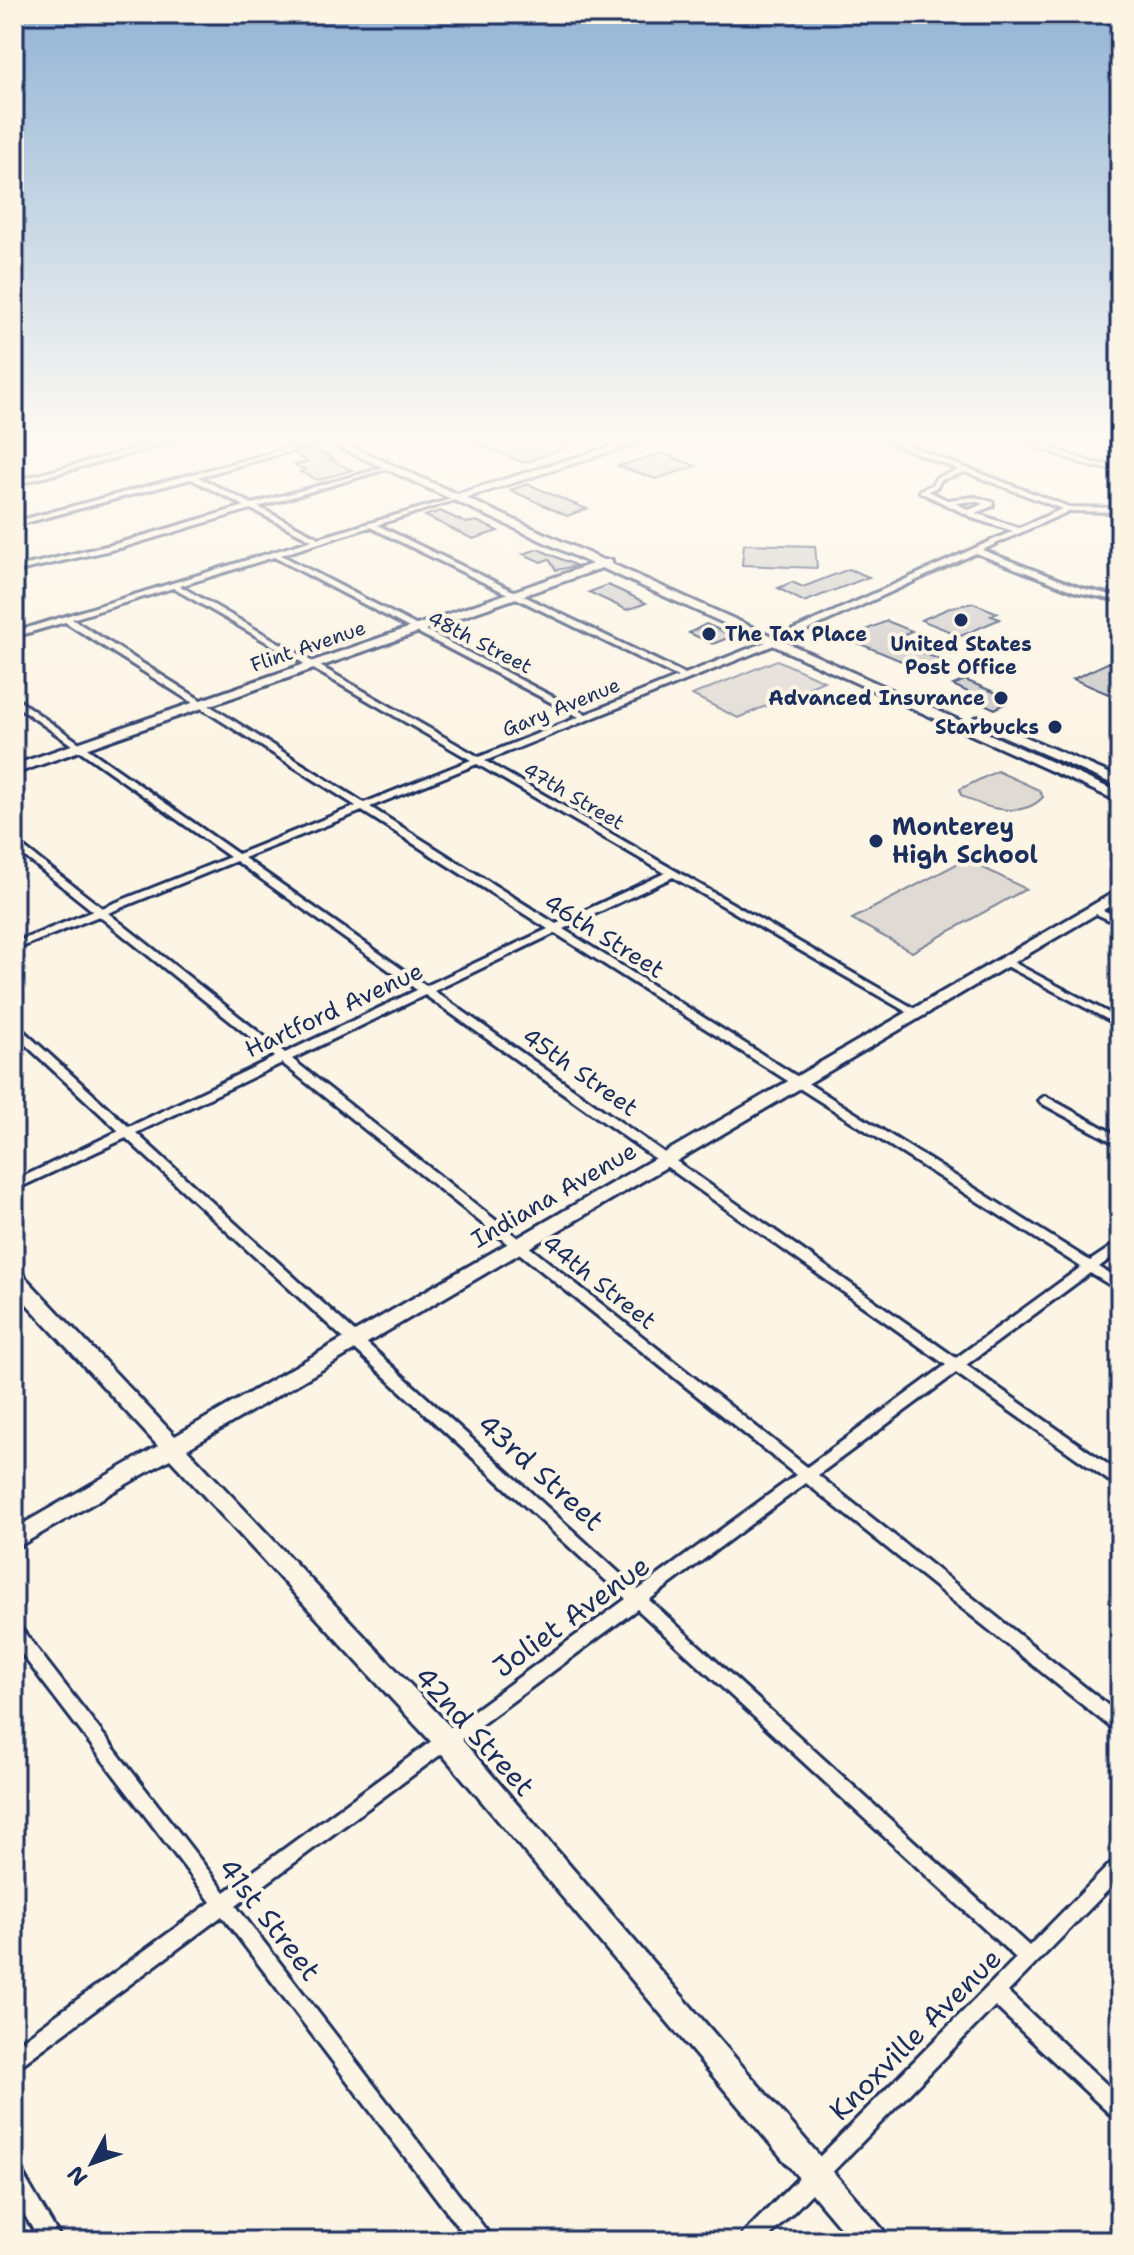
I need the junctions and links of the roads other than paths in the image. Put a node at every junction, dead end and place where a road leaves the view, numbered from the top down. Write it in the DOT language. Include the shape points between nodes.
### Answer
graph roads {
  1 [pos="112,547"];
  2 [pos="295,547"];
  3 [pos="416,547"];
  4 [pos="579,547"];
  5 [pos="981,547"];
  6 [pos="975,550"];
  7 [pos="274,554"];
  8 [pos="610,561"];
  9 [pos="14,570"];
  10 [pos="173,585"];
  11 [pos="514,595"];
  12 [pos="1120,599"];
  13 [pos="66,619"];
  14 [pos="416,629"];
  15 [pos="14,635"];
  16 [pos="783,638"];
  17 [pos="312,665"];
  18 [pos="684,677"];
  19 [pos="14,700"];
  20 [pos="201,705"];
  21 [pos="585,717"];
  22 [pos="81,747"];
  23 [pos="477,760"];
  24 [pos="14,770"];
  25 [pos="1120,783"];
  26 [pos="1120,798"];
  27 [pos="362,806"];
  28 [pos="14,843"];
  29 [pos="237,857"];
  30 [pos="673,873"];
  31 [pos="1120,894"];
  32 [pos="1094,909"];
  33 [pos="100,912"];
  34 [pos="1120,922"];
  35 [pos="556,929"];
  36 [pos="14,947"];
  37 [pos="1005,961"];
  38 [pos="426,991"];
  39 [pos="916,1013"];
  40 [pos="1120,1023"];
  41 [pos="14,1028"];
  42 [pos="283,1058"];
  43 [pos="799,1083"];
  44 [pos="1045,1100"];
  45 [pos="127,1132"];
  46 [pos="1120,1142"];
  47 [pos="666,1160"];
  48 [pos="14,1186"];
  49 [pos="1120,1245"];
  50 [pos="518,1246"];
  51 [pos="1090,1267"];
  52 [pos="14,1278"];
  53 [pos="1120,1286"];
  54 [pos="356,1341"];
  55 [pos="957,1365"];
  56 [pos="172,1448"];
  57 [pos="807,1476"];
  58 [pos="1120,1481"];
  59 [pos="14,1540"];
  60 [pos="638,1599"];
  61 [pos="14,1632"];
  62 [pos="1120,1725"];
  63 [pos="446,1740"];
  64 [pos="1120,1866"];
  65 [pos="223,1904"];
  66 [pos="1029,1958"];
  67 [pos="995,1993"];
  68 [pos="14,2058"];
  69 [pos="1120,2110"];
  70 [pos="816,2175"];
  71 [pos="14,2178"];
  72 [pos="52,2241"];
  73 [pos="482,2241"];
  74 [pos="750,2241"];
  75 [pos="872,2241"];
  1 -- 9 [label="street"];
  2 -- 7 [label="street"];
  3 -- 11 [label="street"];
  4 -- 8 [label="main road"];
  5 -- 6 [label="street, Gary Avenue"];
  6 -- 12 [label="street" via="1079,590"];
  6 -- 16 [label="street, Gary Avenue"];
  7 -- 10 [label="street"];
  7 -- 14 [label="street, 48th Street"];
  8 -- 11 [label="main road, Flint Avenue"];
  8 -- 16 [label="main road"];
  10 -- 13 [label="street"];
  10 -- 17 [label="street, 47th Street"];
  11 -- 14 [label="main road, Flint Avenue"];
  11 -- 18 [label="street"];
  13 -- 15 [label="street"];
  13 -- 20 [label="street, 46th Street"];
  14 -- 17 [label="main road, Flint Avenue"];
  14 -- 21 [label="street, 48th Street"];
  16 -- 18 [label="street, Gary Avenue"];
  16 -- 25 [label="main road"];
  16 -- 26 [label="main road"];
  17 -- 20 [label="main road, Flint Avenue"];
  17 -- 23 [label="street, 47th Street"];
  18 -- 21 [label="street, Gary Avenue"];
  19 -- 22 [label="street, 45th Street"];
  20 -- 22 [label="main road, Flint Avenue"];
  20 -- 27 [label="street, 46th Street"];
  21 -- 23 [label="street, Gary Avenue"];
  22 -- 24 [label="main road, Flint Avenue"];
  22 -- 29 [label="street, 45th Street"];
  23 -- 27 [label="street, Gary Avenue"];
  23 -- 30 [label="street, 47th Street"];
  27 -- 29 [label="street, Gary Avenue"];
  27 -- 35 [label="street, 46th Street"];
  28 -- 33 [label="street, 44th Street"];
  29 -- 33 [label="street, Gary Avenue"];
  29 -- 38 [label="street, 45th Street"];
  30 -- 35 [label="street, Hartford Avenue"];
  30 -- 39 [label="street, 47th Street"];
  31 -- 32 [label="main road, Indiana Avenue"];
  32 -- 34 [label="street"];
  32 -- 37 [label="main road, Indiana Avenue"];
  33 -- 36 [label="street, Gary Avenue"];
  33 -- 42 [label="street, 44th Street"];
  35 -- 38 [label="street, Hartford Avenue"];
  35 -- 43 [label="street, 46th Street"];
  37 -- 39 [label="main road, Indiana Avenue"];
  37 -- 40 [label="street"];
  38 -- 42 [label="street, Hartford Avenue"];
  38 -- 47 [label="street, 45th Street"];
  39 -- 43 [label="main road, Indiana Avenue"];
  41 -- 45 [label="street, 43rd Street"];
  42 -- 45 [label="street, Hartford Avenue"];
  42 -- 50 [label="street, 44th Street"];
  43 -- 47 [label="main road, Indiana Avenue"];
  43 -- 51 [label="street, 46th Street"];
  44 -- 46 [label="street"];
  45 -- 48 [label="street, Hartford Avenue"];
  45 -- 54 [label="street, 43rd Street"];
  47 -- 50 [label="main road, Indiana Avenue"];
  47 -- 55 [label="street, 45th Street"];
  49 -- 51 [label="street, Joliet Avenue"];
  50 -- 54 [label="main road, Indiana Avenue"];
  50 -- 57 [label="street, 44th Street"];
  51 -- 53 [label="street, 46th Street"];
  51 -- 55 [label="street, Joliet Avenue"];
  52 -- 56 [label="main road, 42nd Street"];
  54 -- 56 [label="main road, Indiana Avenue"];
  54 -- 60 [label="street, 43rd Street"];
  55 -- 57 [label="street, Joliet Avenue"];
  55 -- 58 [label="street, 45th Street"];
  56 -- 59 [label="main road, Indiana Avenue"];
  56 -- 63 [label="main road, 42nd Street"];
  57 -- 60 [label="street, Joliet Avenue"];
  57 -- 62 [label="street, 44th Street"];
  60 -- 63 [label="street, Joliet Avenue"];
  60 -- 66 [label="street, 43rd Street"];
  61 -- 65 [label="street, 41st Street"];
  63 -- 65 [label="street, Joliet Avenue"];
  63 -- 70 [label="main road, 42nd Street"];
  64 -- 66 [label="street, Knoxville Avenue"];
  65 -- 68 [label="street, Joliet Avenue"];
  65 -- 73 [label="street, 41st Street"];
  66 -- 67 [label="street, Knoxville Avenue"];
  67 -- 69 [label="street"];
  67 -- 70 [label="street, Knoxville Avenue"];
  70 -- 74 [label="street, Knoxville Avenue"];
  70 -- 75 [label="main road, 42nd Street"];
  71 -- 72 [label="street"];
}
